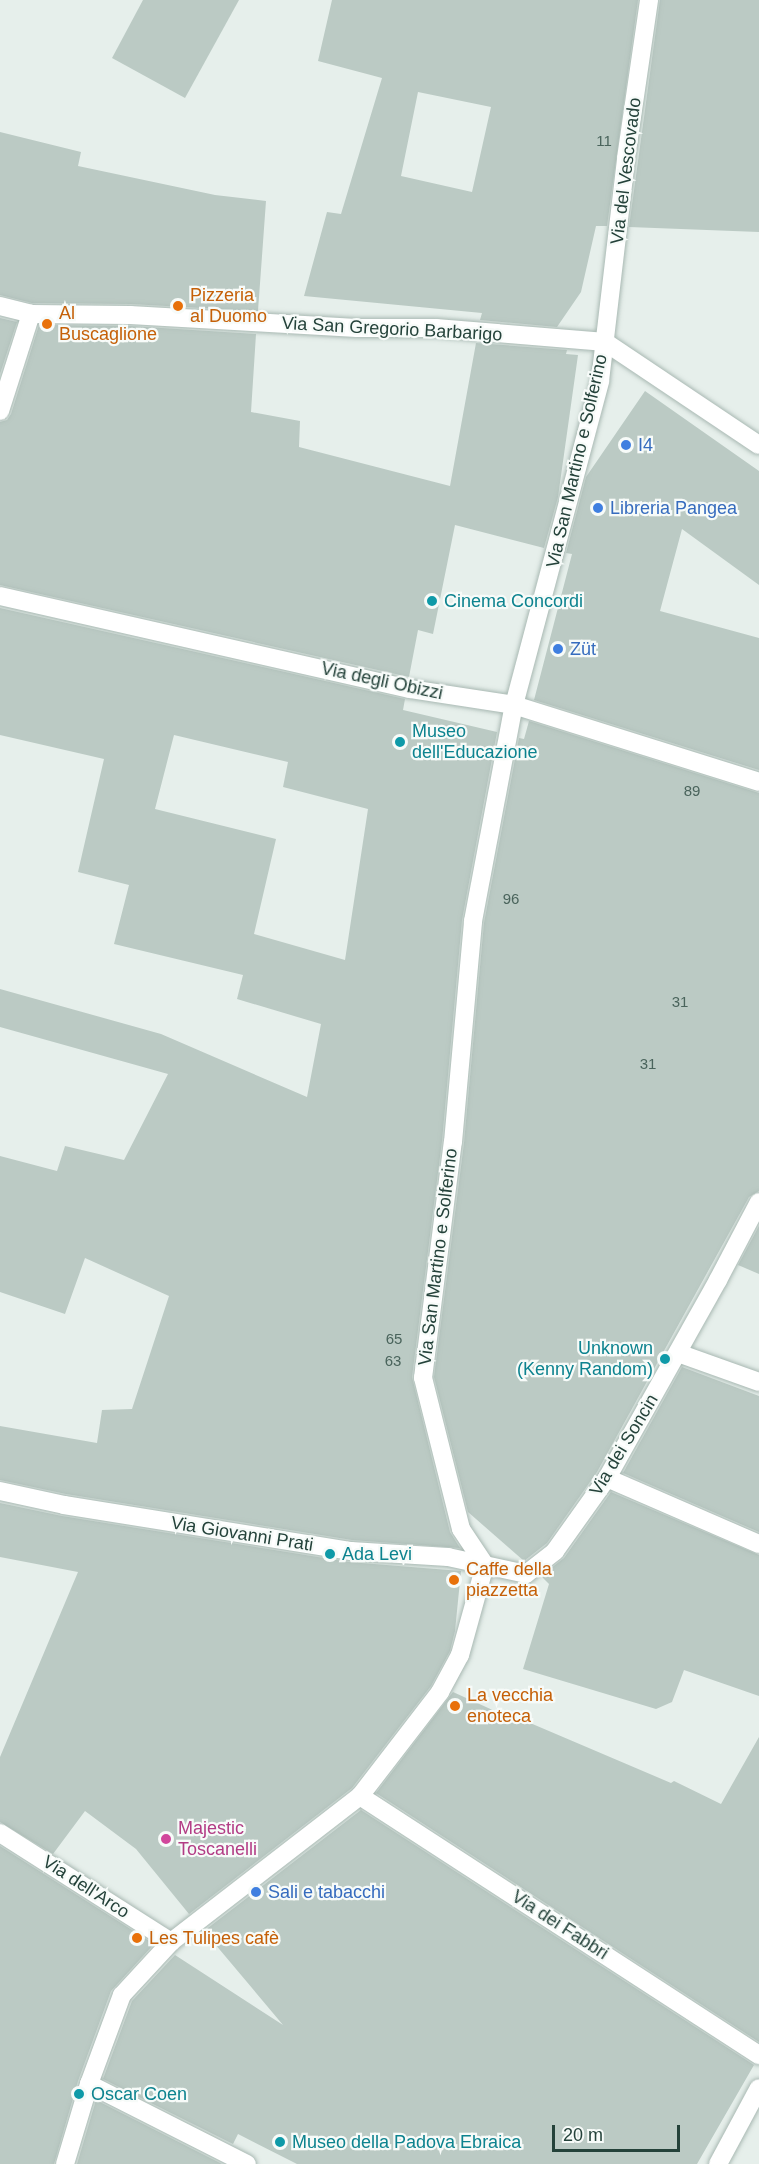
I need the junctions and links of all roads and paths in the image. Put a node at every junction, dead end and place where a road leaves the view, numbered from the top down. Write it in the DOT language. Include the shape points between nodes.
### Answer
graph roads {
  1 [pos="649,0"];
  2 [pos="0,306"];
  3 [pos="32,314"];
  4 [pos="605,342"];
  5 [pos="0,411"];
  6 [pos="759,445"];
  7 [pos="0,596"];
  8 [pos="514,705"];
  9 [pos="759,782"];
  10 [pos="759,1202"];
  11 [pos="678,1353"];
  12 [pos="759,1382"];
  13 [pos="608,1478"];
  14 [pos="0,1491"];
  15 [pos="759,1544"];
  16 [pos="485,1566"];
  17 [pos="360,1796"];
  18 [pos="0,1833"];
  19 [pos="171,1942"];
  20 [pos="759,2055"];
  21 [pos="89,2084"];
  22 [pos="759,2088"];
  23 [pos="65,2164"];
  24 [pos="247,2164"];
  25 [pos="718,2164"];
  1 -- 4 [label="street, Via del Vescovado"];
  2 -- 3 [label="street, Via San Gregorio Barbarigo"];
  3 -- 4 [label="street, Via San Gregorio Barbarigo" via="436,328"];
  3 -- 5 [label="street"];
  4 -- 6 [label="street"];
  4 -- 8 [label="street, Via San Martino e Solferino" via="597,392"];
  7 -- 8 [label="street, Via degli Obizzi" via="410,689"];
  8 -- 9 [label="street, Via degli Obizzi"];
  8 -- 16 [label="street, Via San Martino e Solferino" via="473,921 453,1142 423,1378 461,1529"];
  10 -- 11 [label="street, Via dei Soncin"];
  11 -- 12 [label="street"];
  11 -- 13 [label="street, Via dei Soncin"];
  13 -- 15 [label="street"];
  13 -- 16 [label="street, Via dei Soncin" via="555,1551 526,1574"];
  14 -- 16 [label="street, Via Giovanni Prati" via="64,1505 351,1551 448,1557"];
  16 -- 17 [label="street" via="460,1655 440,1692"];
  17 -- 19 [label="street"];
  17 -- 20 [label="street, Via dei Fabbri"];
  18 -- 19 [label="street, Via dell'Arco"];
  19 -- 21 [label="street" via="122,1995"];
  21 -- 23 [label="street"];
  21 -- 24 [label="street"];
  22 -- 25 [label="street"];
}
